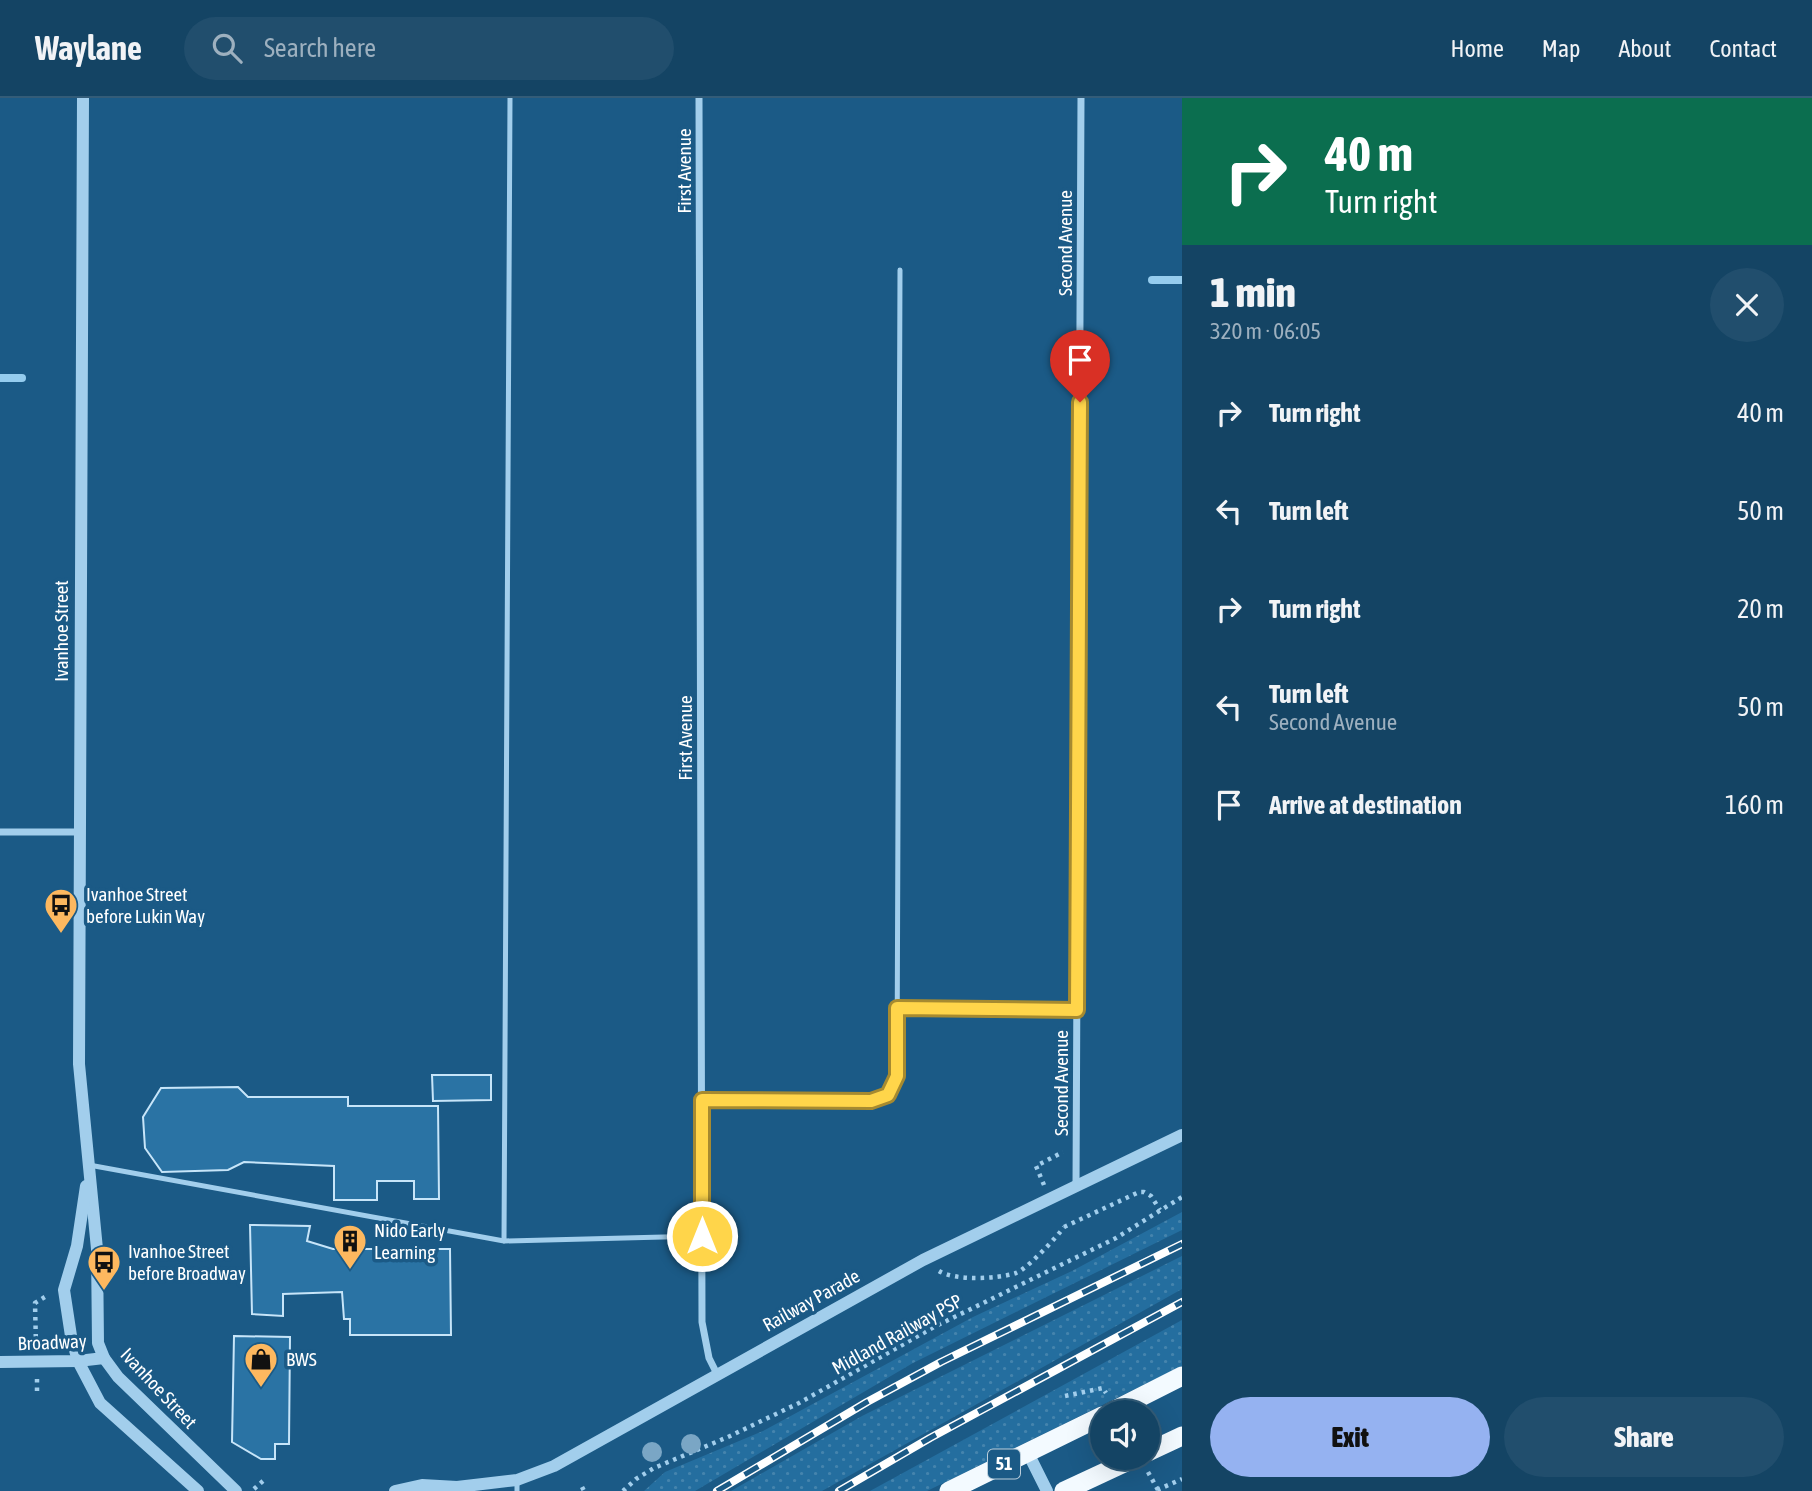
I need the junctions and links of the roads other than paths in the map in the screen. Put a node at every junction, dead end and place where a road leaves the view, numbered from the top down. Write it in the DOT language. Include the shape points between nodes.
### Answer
graph roads {
  1 [pos="83,98"];
  2 [pos="510,98"];
  3 [pos="699,98"];
  4 [pos="1081,98"];
  5 [pos="900,270"];
  6 [pos="0,832"];
  7 [pos="79,832"];
  8 [pos="897,1008"];
  9 [pos="1077,1010"];
  10 [pos="702,1100"];
  11 [pos="1182,1135"];
  12 [pos="89,1165"];
  13 [pos="1076,1187"];
  14 [pos="702,1236"];
  15 [pos="504,1241"];
  16 [pos="104,1358"];
  17 [pos="0,1362"];
  18 [pos="78,1362"];
  19 [pos="718,1374"];
  20 [pos="1182,1376"];
  21 [pos="1135,1400"];
  22 [pos="1090,1421"];
  23 [pos="1182,1436"];
  24 [pos="1160,1446"];
  25 [pos="1028,1453"];
  26 [pos="1109,1470"];
  27 [pos="517,1485"];
  28 [pos="453,1489"];
  29 [pos="198,1491"];
  30 [pos="236,1491"];
  31 [pos="395,1491"];
  32 [pos="949,1491"];
  33 [pos="1046,1491"];
  34 [pos="1064,1491"];
  1 -- 7 [label="street, Ivanhoe Street"];
  2 -- 15 [label="lane"];
  3 -- 10 [label="street, First Avenue"];
  4 -- 9 [label="street, Second Avenue"];
  5 -- 8 [label="lane"];
  6 -- 7 [label="street"];
  7 -- 12 [label="street, Ivanhoe Street" via="79,1064"];
  8 -- 9 [label="lane"];
  8 -- 10 [label="lane" via="897,1076 888,1095 871,1101"];
  9 -- 13 [label="street, Second Avenue"];
  10 -- 14 [label="street, First Avenue"];
  11 -- 13 [label="street, Railway Parade"];
  12 -- 15 [label="lane"];
  12 -- 16 [label="street, Ivanhoe Street" via="97,1249 98,1343"];
  12 -- 18 [label="street, Ivanhoe Street" via="77,1246 64,1290"];
  13 -- 19 [label="street, Railway Parade" via="923,1260"];
  14 -- 15 [label="lane"];
  14 -- 19 [label="street, First Avenue" via="702,1322 709,1358"];
  16 -- 18 [label="street, Broadway"];
  16 -- 30 [label="street, Ivanhoe Street" via="163,1423"];
  17 -- 18 [label="street, Broadway"];
  18 -- 29 [label="street, Ivanhoe Street" via="100,1403"];
  19 -- 27 [label="street, Railway Parade"];
  20 -- 21 [label="highway"];
  22 -- 25 [label="highway, 51"];
  23 -- 24 [label="highway"];
  25 -- 32 [label="highway, 51"];
  25 -- 33 [label="street"];
  26 -- 34 [label="highway"];
  27 -- 28 [label="street, Railway Parade"];
  28 -- 31 [label="street, Railway Parade" via="422,1486"];
}
